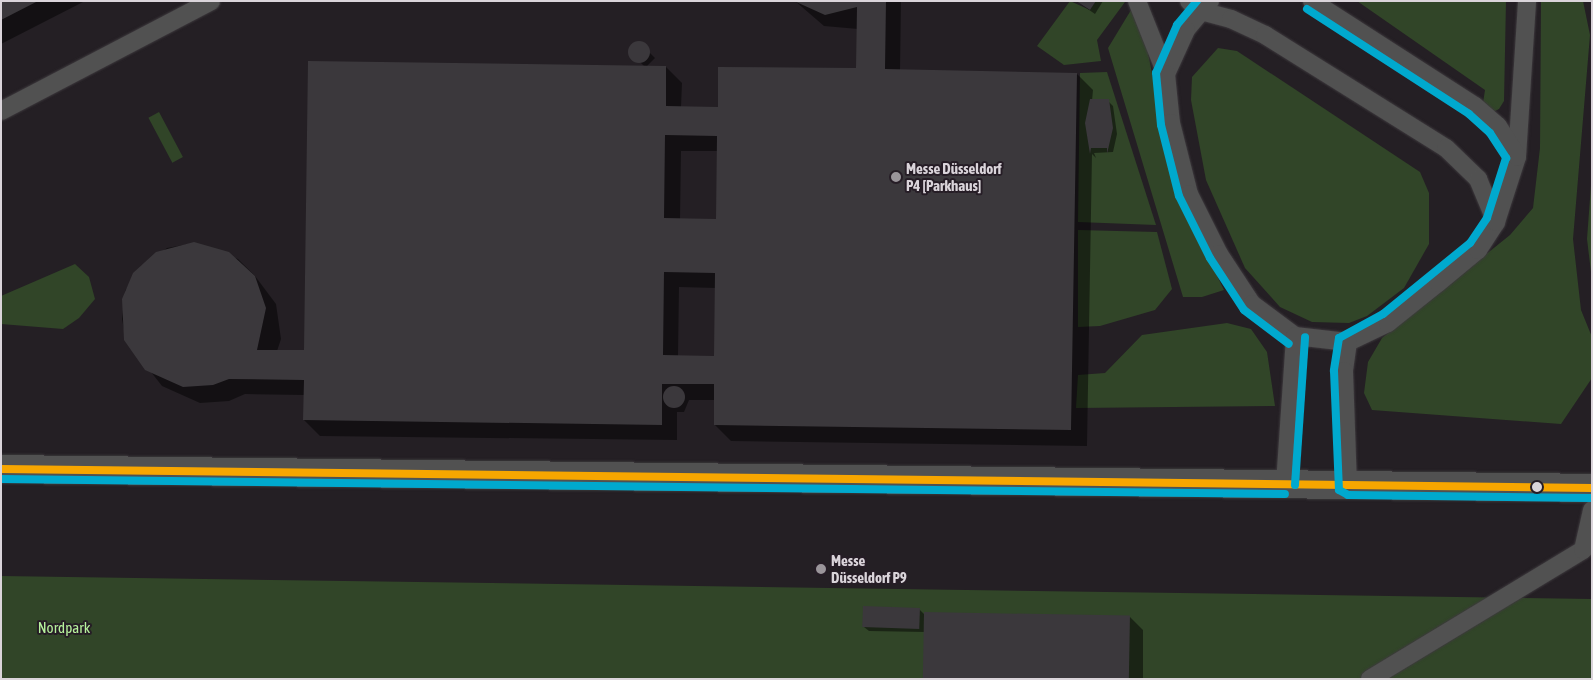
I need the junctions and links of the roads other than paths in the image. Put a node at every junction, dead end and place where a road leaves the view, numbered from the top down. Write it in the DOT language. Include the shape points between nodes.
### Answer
graph roads {
  1 [pos="211,1"];
  2 [pos="1137,1"];
  3 [pos="1312,1"];
  4 [pos="1527,1"];
  5 [pos="1200,4"];
  6 [pos="1166,74"];
  7 [pos="1,111"];
  8 [pos="1517,157"];
  9 [pos="1496,222"];
  10 [pos="1295,336"];
  11 [pos="1348,342"];
  12 [pos="1,469"];
  13 [pos="1285,484"];
  14 [pos="1348,485"];
  15 [pos="1592,488"];
  16 [pos="1592,510"];
  17 [pos="1370,679"];
  1 -- 7 [label="lane"];
  2 -- 6 [label="lane"];
  3 -- 8 [label="lane" via="1475,106 1498,126"];
  4 -- 8 [label="lane"];
  5 -- 6 [label="lane"];
  5 -- 9 [label="lane" via="1265,35 1446,148 1478,179"];
  6 -- 10 [label="lane" via="1170,123 1189,194 1252,304"];
  8 -- 9 [label="lane"];
  9 -- 11 [label="lane" via="1478,250 1438,283 1388,323"];
  10 -- 11 [label="lane"];
  10 -- 13 [label="lane"];
  11 -- 14 [label="lane" via="1344,371"];
  12 -- 13 [label="street"];
  13 -- 14 [label="street"];
  14 -- 15 [label="street"];
  16 -- 17 [label="lane" via="1583,550"];
}
